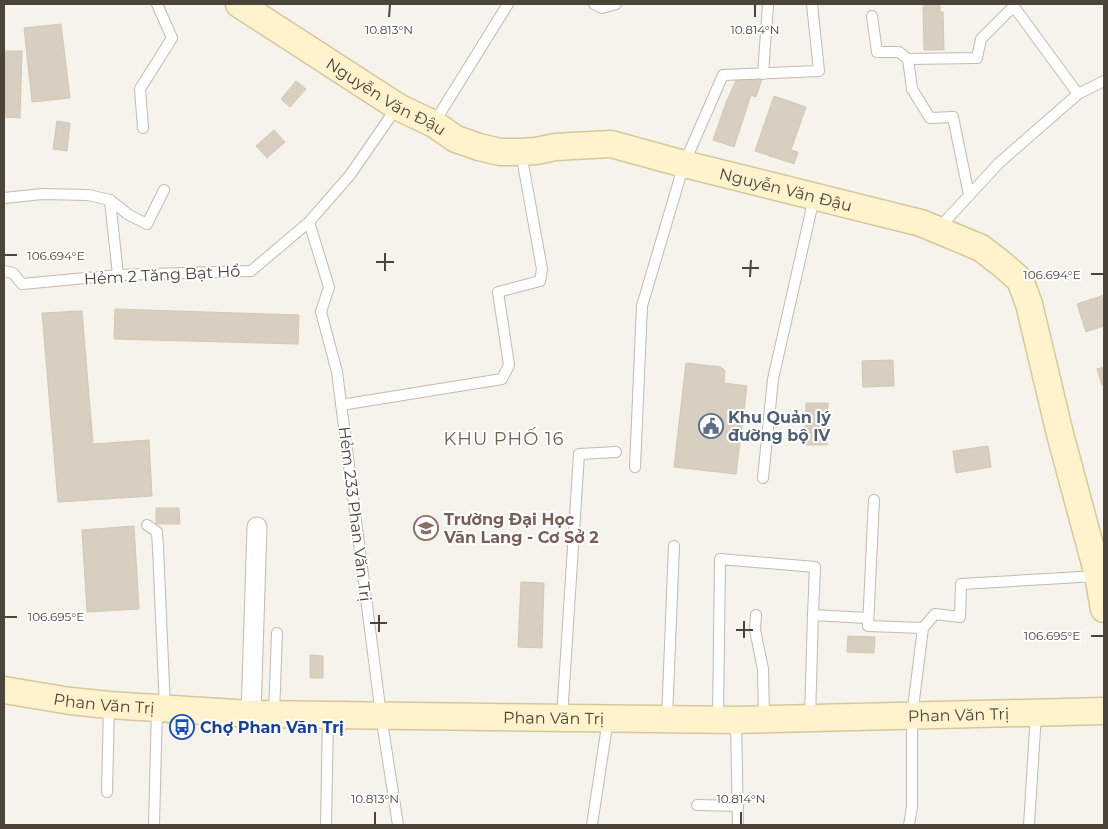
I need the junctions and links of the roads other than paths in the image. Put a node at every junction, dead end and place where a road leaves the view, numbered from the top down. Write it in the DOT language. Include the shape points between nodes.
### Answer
graph roads {
  1 [pos="157,4"];
  2 [pos="239,4"];
  3 [pos="508,4"];
  4 [pos="594,4"];
  5 [pos="616,4"];
  6 [pos="812,4"];
  7 [pos="768,5"];
  8 [pos="1013,5"];
  9 [pos="872,16"];
  10 [pos="908,59"];
  11 [pos="763,74"];
  12 [pos="1104,81"];
  13 [pos="1078,94"];
  14 [pos="398,107"];
  15 [pos="434,124"];
  16 [pos="143,128"];
  17 [pos="521,152"];
  18 [pos="684,164"];
  19 [pos="164,190"];
  20 [pos="969,195"];
  21 [pos="4,198"];
  22 [pos="814,198"];
  23 [pos="110,200"];
  24 [pos="309,222"];
  25 [pos="938,229"];
  26 [pos="4,272"];
  27 [pos="118,275"];
  28 [pos="341,405"];
  29 [pos="616,452"];
  30 [pos="635,467"];
  31 [pos="763,478"];
  32 [pos="874,500"];
  33 [pos="147,525"];
  34 [pos="257,527"];
  35 [pos="674,546"];
  36 [pos="1098,576"];
  37 [pos="1104,609"];
  38 [pos="756,615"];
  39 [pos="813,615"];
  40 [pos="867,618"];
  41 [pos="923,628"];
  42 [pos="276,634"];
  43 [pos="4,690"];
  44 [pos="109,705"];
  45 [pos="161,708"];
  46 [pos="1104,711"];
  47 [pos="1036,713"];
  48 [pos="262,714"];
  49 [pos="328,715"];
  50 [pos="381,715"];
  51 [pos="912,716"];
  52 [pos="562,718"];
  53 [pos="608,718"];
  54 [pos="810,718"];
  55 [pos="667,719"];
  56 [pos="764,719"];
  57 [pos="727,720"];
  58 [pos="107,792"];
  59 [pos="697,805"];
  60 [pos="738,806"];
  61 [pos="154,825"];
  62 [pos="326,825"];
  63 [pos="398,825"];
  64 [pos="592,825"];
  65 [pos="738,825"];
  66 [pos="909,825"];
  67 [pos="1029,825"];
  1 -- 16 [label="lane" via="172,38 140,90"];
  2 -- 14 [label="street, Nguyễn Văn Đậu"];
  3 -- 15 [label="lane"];
  4 -- 5 [label="lane" via="602,8"];
  6 -- 11 [label="lane" via="819,71"];
  7 -- 11 [label="lane"];
  8 -- 10 [label="lane" via="981,39 977,58"];
  8 -- 13 [label="lane"];
  9 -- 10 [label="lane" via="877,52 899,52"];
  10 -- 20 [label="lane" via="912,89 930,118 953,117"];
  11 -- 18 [label="lane" via="723,75"];
  12 -- 13 [label="lane"];
  13 -- 20 [label="lane" via="997,165"];
  14 -- 15 [label="street, Nguyễn Văn Đậu"];
  14 -- 24 [label="lane, Hẻm 2 Tăng Bạt Hổ" via="350,175"];
  15 -- 17 [label="street, Nguyễn Văn Đậu" via="456,139 479,148"];
  17 -- 18 [label="street, Nguyễn Văn Đậu" via="611,144"];
  17 -- 28 [label="lane" via="542,269 540,281 498,292 509,365 502,379"];
  18 -- 22 [label="street, Nguyễn Văn Đậu"];
  18 -- 30 [label="lane" via="642,306"];
  19 -- 23 [label="lane" via="147,224 129,216"];
  20 -- 25 [label="lane"];
  21 -- 23 [label="lane" via="88,194"];
  22 -- 25 [label="street, Nguyễn Văn Đậu"];
  22 -- 31 [label="lane" via="773,379"];
  23 -- 27 [label="lane"];
  24 -- 27 [label="lane, Hẻm 2 Tăng Bạt Hổ" via="251,271"];
  24 -- 28 [label="lane, Hẻm 233 Phan Văn Trị" via="329,287 321,312 337,372"];
  25 -- 36 [label="street, Nguyễn Văn Đậu" via="981,248 1020,280 1029,304"];
  26 -- 27 [label="lane, Hẻm 2 Tăng Bạt Hổ" via="13,273 22,284"];
  28 -- 50 [label="lane, Hẻm 233 Phan Văn Trị"];
  29 -- 52 [label="lane" via="579,454"];
  32 -- 40 [label="lane"];
  33 -- 45 [label="lane" via="156,532 158,548"];
  34 -- 48 [label="street"];
  35 -- 55 [label="lane"];
  36 -- 37 [label="street, Nguyễn Văn Đậu"];
  36 -- 41 [label="lane" via="961,584 960,617 935,614"];
  38 -- 56 [label="lane" via="755,630 763,669"];
  39 -- 40 [label="lane"];
  39 -- 54 [label="lane"];
  39 -- 57 [label="lane" via="815,567 720,560"];
  40 -- 41 [label="lane" via="868,626"];
  41 -- 51 [label="lane"];
  42 -- 48 [label="lane"];
  43 -- 44 [label="street, Phan Văn Trị"];
  44 -- 45 [label="street, Phan Văn Trị"];
  44 -- 58 [label="lane"];
  45 -- 48 [label="street, Phan Văn Trị"];
  45 -- 61 [label="lane"];
  46 -- 47 [label="street, Phan Văn Trị"];
  47 -- 51 [label="street, Phan Văn Trị"];
  47 -- 67 [label="lane"];
  48 -- 49 [label="street, Phan Văn Trị"];
  49 -- 50 [label="street, Phan Văn Trị"];
  49 -- 62 [label="lane"];
  50 -- 52 [label="street, Phan Văn Trị"];
  50 -- 63 [label="lane, Hẻm 233 Phan Văn Trị"];
  51 -- 54 [label="street, Phan Văn Trị"];
  51 -- 66 [label="lane" via="912,807"];
  52 -- 53 [label="street, Phan Văn Trị"];
  53 -- 55 [label="street, Phan Văn Trị"];
  53 -- 64 [label="lane"];
  54 -- 56 [label="street, Phan Văn Trị"];
  55 -- 57 [label="street, Phan Văn Trị"];
  56 -- 57 [label="street, Phan Văn Trị"];
  57 -- 60 [label="lane"];
  59 -- 60 [label="lane"];
  60 -- 65 [label="lane"];
}
